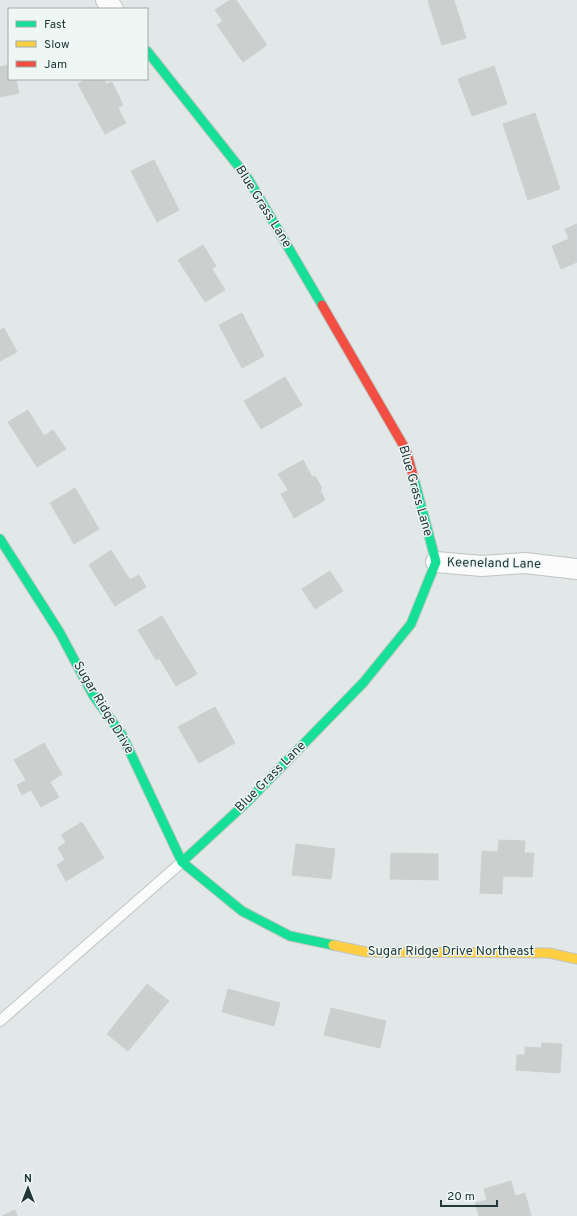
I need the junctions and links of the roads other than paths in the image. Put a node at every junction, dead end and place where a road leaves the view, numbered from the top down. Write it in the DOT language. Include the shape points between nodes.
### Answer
graph roads {
  1 [pos="106,0"];
  2 [pos="113,8"];
  3 [pos="148,52"];
  4 [pos="0,540"];
  5 [pos="436,562"];
  6 [pos="577,568"];
  7 [pos="182,862"];
  8 [pos="577,959"];
  9 [pos="0,1021"];
  1 -- 2 [label="street"];
  3 -- 5 [label="street, Blue Grass Lane" via="247,177 406,450"];
  4 -- 7 [label="street, Sugar Ridge Drive" via="60,633 93,695 122,735"];
  5 -- 6 [label="street, Keeneland Lane" via="482,566 525,563"];
  5 -- 7 [label="street, Blue Grass Lane" via="410,624 363,683 246,804"];
  7 -- 8 [label="street, Sugar Ridge Drive Northeast" via="242,911 290,936 366,952 549,953"];
  7 -- 9 [label="lane"];
}
